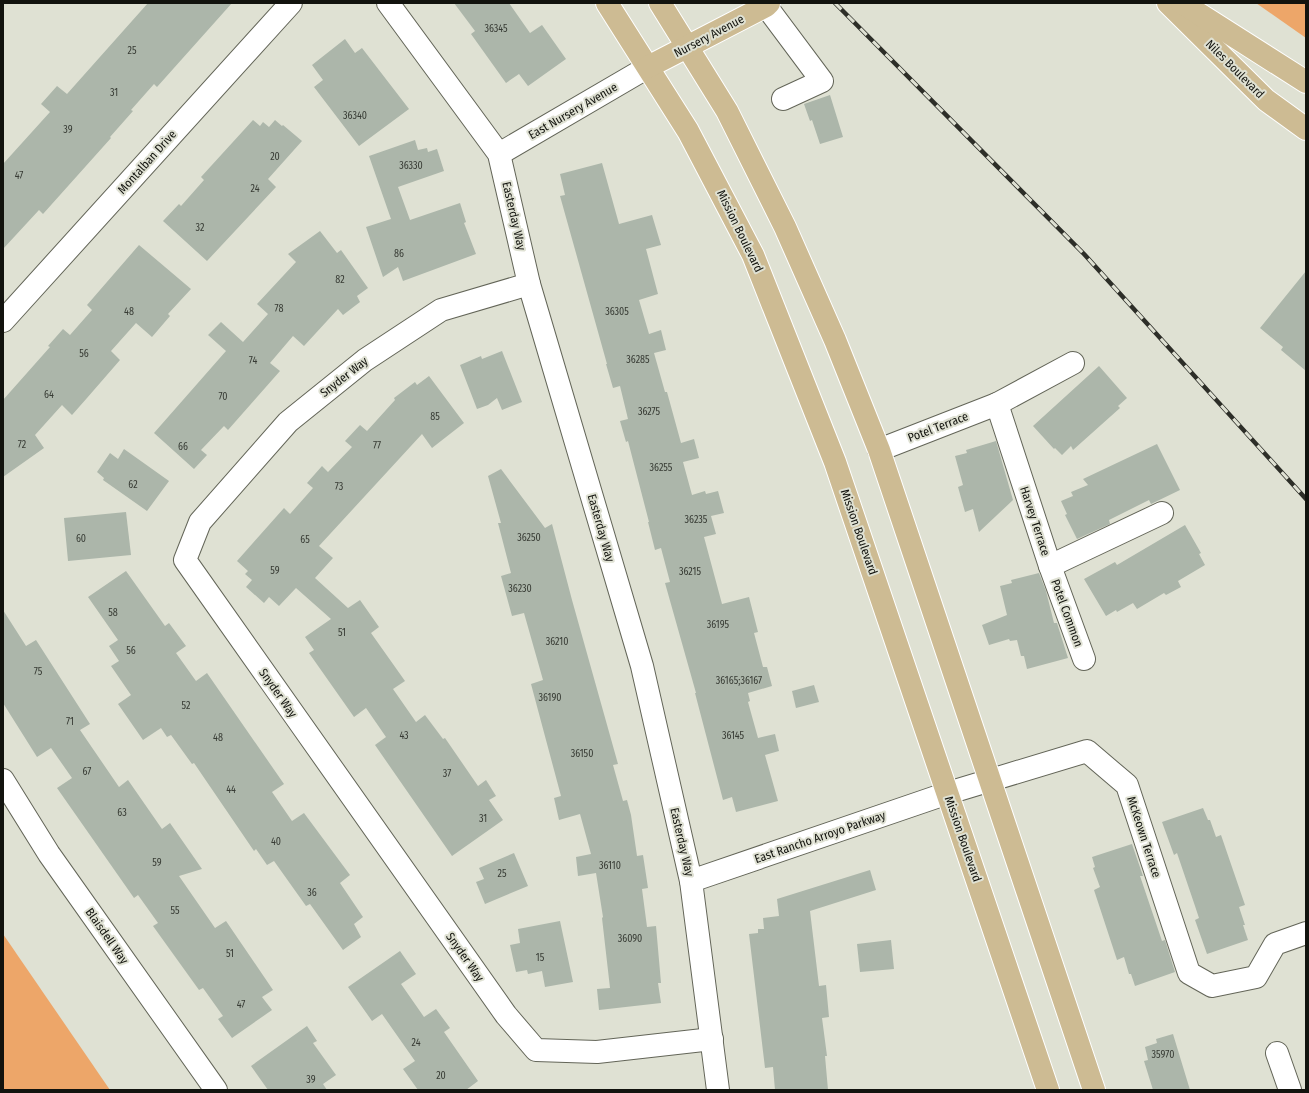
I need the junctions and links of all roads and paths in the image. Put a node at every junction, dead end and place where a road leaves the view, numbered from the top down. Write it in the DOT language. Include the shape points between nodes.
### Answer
graph roads {
  1 [pos="291,3"];
  2 [pos="388,3"];
  3 [pos="606,3"];
  4 [pos="660,3"];
  5 [pos="1168,3"];
  6 [pos="1182,3"];
  7 [pos="767,4"];
  8 [pos="688,47"];
  9 [pos="648,68"];
  10 [pos="1306,82"];
  11 [pos="783,99"];
  12 [pos="1306,129"];
  13 [pos="499,154"];
  14 [pos="529,284"];
  15 [pos="3,321"];
  16 [pos="1073,364"];
  17 [pos="996,404"];
  18 [pos="879,450"];
  19 [pos="1162,513"];
  20 [pos="1050,566"];
  21 [pos="1084,660"];
  22 [pos="3,780"];
  23 [pos="990,780"];
  24 [pos="948,793"];
  25 [pos="691,881"];
  26 [pos="1306,933"];
  27 [pos="712,1039"];
  28 [pos="1277,1053"];
  29 [pos="216,1090"];
  30 [pos="718,1090"];
  31 [pos="1048,1090"];
  32 [pos="1094,1090"];
  33 [pos="1290,1090"];
  1 -- 15 [label="street, Montalban Drive"];
  2 -- 13 [label="street, Easterday Way"];
  3 -- 9 [label="main road, Mission Boulevard"];
  4 -- 8 [label="main road"];
  5 -- 12 [label="main road, Niles Boulevard" via="1266,100"];
  6 -- 10 [label="main road, Niles Boulevard"];
  7 -- 8 [label="main road, Nursery Avenue"];
  7 -- 11 [label="street" via="822,81"];
  8 -- 9 [label="main road, Nursery Avenue"];
  8 -- 18 [label="main road" via="727,111 785,227 835,340"];
  9 -- 13 [label="street, East Nursery Avenue"];
  9 -- 24 [label="main road, Mission Boulevard" via="688,131 753,255 835,462"];
  13 -- 14 [label="street, Easterday Way"];
  14 -- 25 [label="street, Easterday Way" via="642,666"];
  14 -- 27 [label="street, Snyder Way" via="441,310 364,360 288,422 200,522 185,560 502,1009 536,1050 597,1052"];
  16 -- 17 [label="street"];
  17 -- 18 [label="street, Potel Terrace"];
  17 -- 20 [label="street, Harvey Terrace"];
  18 -- 23 [label="main road"];
  19 -- 20 [label="street, Harvey Terrace"];
  20 -- 21 [label="street, Potel Common"];
  22 -- 29 [label="street, Blaisdell Way" via="49,854"];
  23 -- 24 [label="street, McKeown Terrace"];
  23 -- 26 [label="street, McKeown Terrace" via="1087,751 1127,785 1188,973 1212,986 1256,977 1275,944"];
  23 -- 32 [label="main road"];
  24 -- 25 [label="street, East Rancho Arroyo Parkway"];
  24 -- 31 [label="main road, Mission Boulevard"];
  25 -- 27 [label="street, Easterday Way"];
  27 -- 30 [label="street, Easterday Way"];
  28 -- 33 [label="street"];
}
